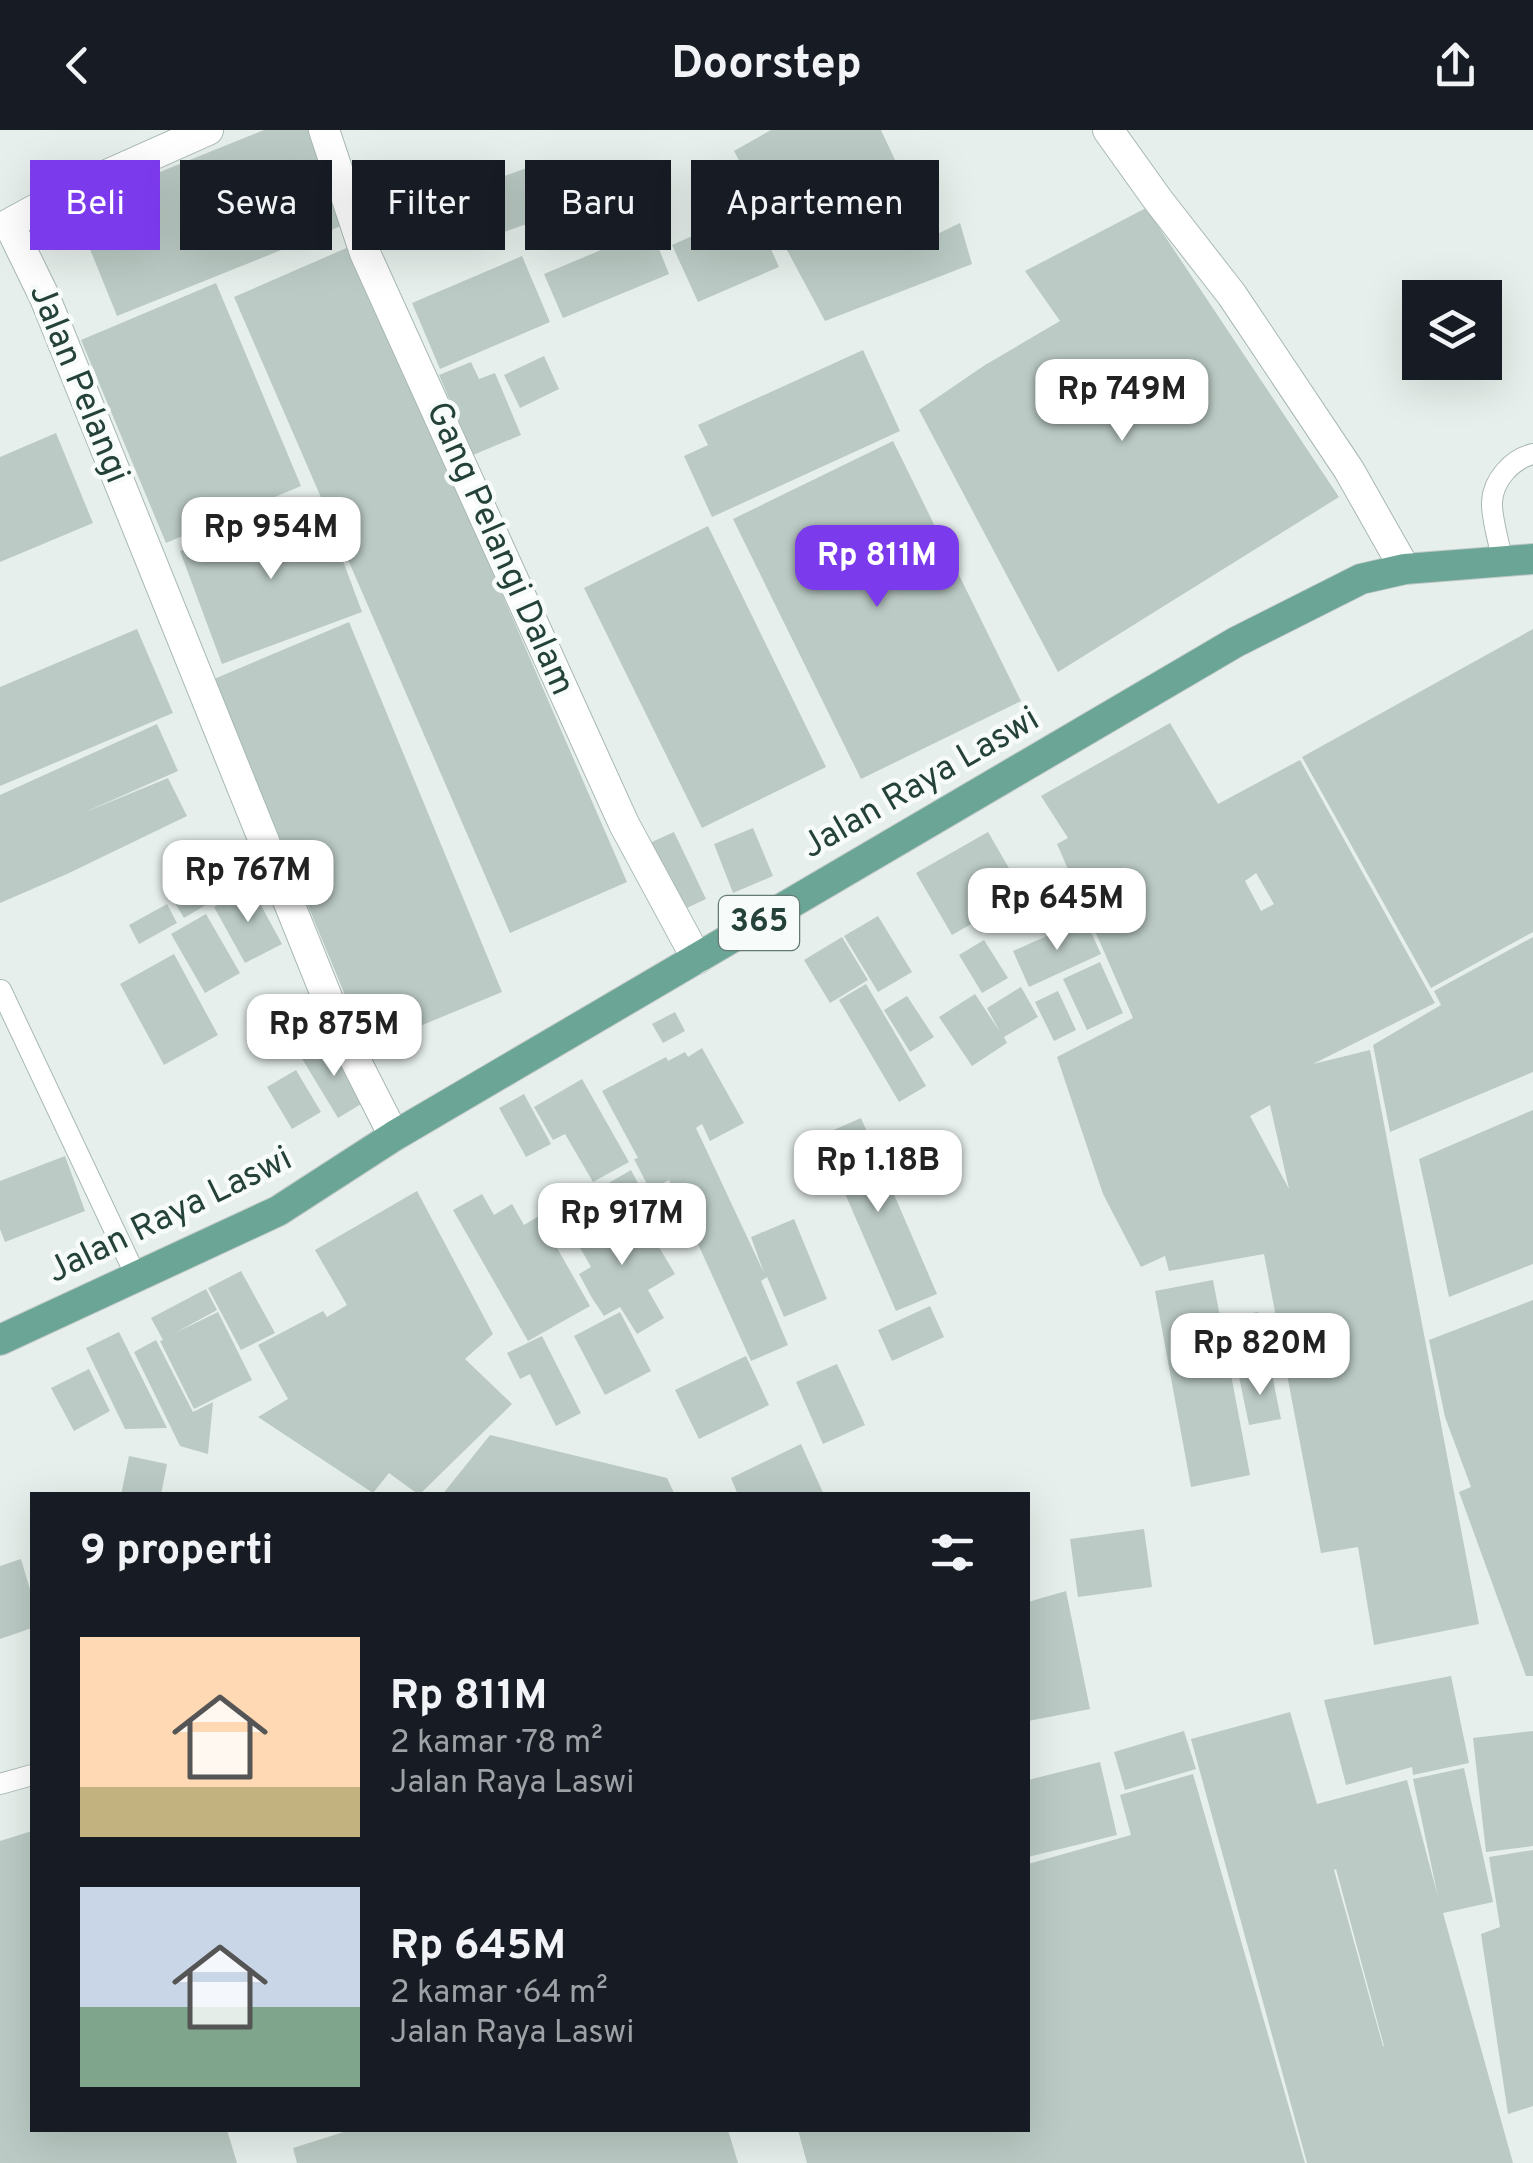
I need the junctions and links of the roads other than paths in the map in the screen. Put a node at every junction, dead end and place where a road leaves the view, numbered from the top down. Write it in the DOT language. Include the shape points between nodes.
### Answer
graph roads {
  1 [pos="208,130"];
  2 [pos="324,130"];
  3 [pos="1108,130"];
  4 [pos="4,220"];
  5 [pos="1533,454"];
  6 [pos="1518,560"];
  7 [pos="1404,569"];
  8 [pos="697,959"];
  9 [pos="1,990"];
  10 [pos="394,1136"];
  11 [pos="136,1276"];
  12 [pos="0,1340"];
  13 [pos="30,1775"];
  14 [pos="0,1784"];
  1 -- 4 [label="street, Jalan Pelangi"];
  2 -- 8 [label="street, Gang Pelangi Dalam" via="365,253 624,824"];
  3 -- 7 [label="street" via="1232,295 1349,470"];
  4 -- 10 [label="street, Jalan Pelangi" via="45,298 341,1032"];
  5 -- 6 [label="lane" via="1509,466 1492,502"];
  6 -- 7 [label="main road, Jalan Raya Laswi / 365"];
  7 -- 8 [label="main road, Jalan Raya Laswi / 365" via="1361,579 1236,642"];
  8 -- 10 [label="main road, Jalan Raya Laswi / 365"];
  9 -- 11 [label="lane"];
  10 -- 11 [label="main road, Jalan Raya Laswi / 365" via="278,1212"];
  11 -- 12 [label="main road, Jalan Raya Laswi / 365"];
  13 -- 14 [label="lane"];
}
